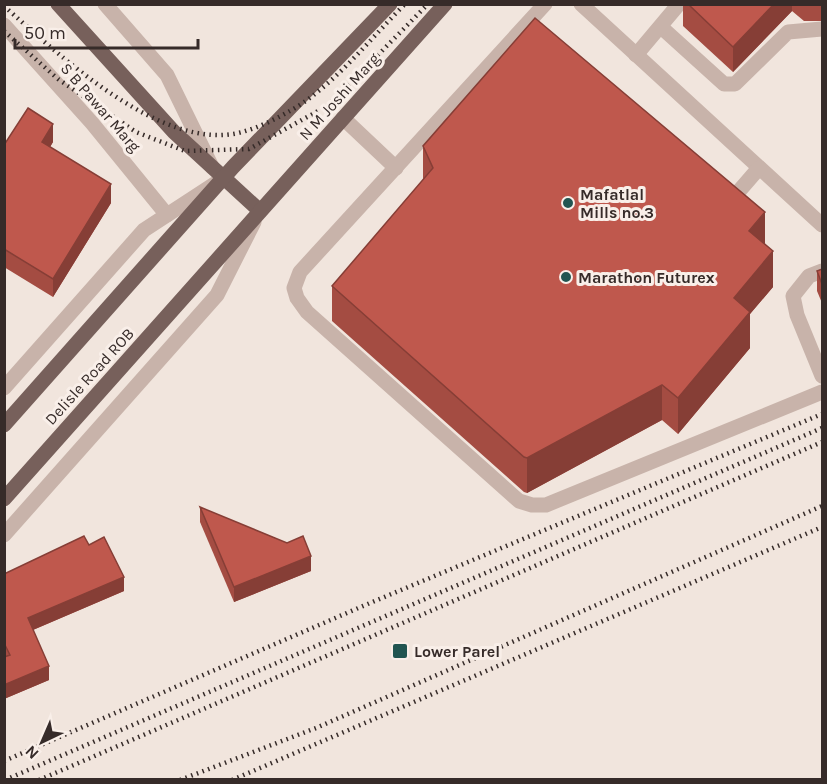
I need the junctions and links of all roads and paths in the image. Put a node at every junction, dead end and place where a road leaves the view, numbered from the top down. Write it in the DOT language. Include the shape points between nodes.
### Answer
graph roads {
  1 [pos="57,4"];
  2 [pos="105,4"];
  3 [pos="390,4"];
  4 [pos="445,4"];
  5 [pos="546,4"];
  6 [pos="582,4"];
  7 [pos="679,4"];
  8 [pos="4,25"];
  9 [pos="661,27"];
  10 [pos="822,29"];
  11 [pos="636,55"];
  12 [pos="343,118"];
  13 [pos="212,167"];
  14 [pos="396,168"];
  15 [pos="759,168"];
  16 [pos="223,178"];
  17 [pos="709,190"];
  18 [pos="260,211"];
  19 [pos="167,215"];
  20 [pos="822,225"];
  21 [pos="164,246"];
  22 [pos="822,271"];
  23 [pos="200,278"];
  24 [pos="822,376"];
  25 [pos="4,388"];
  26 [pos="822,392"];
  27 [pos="4,425"];
  28 [pos="4,499"];
  29 [pos="4,535"];
  1 -- 13 [label="main road" via="174,132"];
  2 -- 13 [label="street" via="167,75"];
  3 -- 16 [label="main road, N M Joshi Marg"];
  4 -- 12 [label="main road, N M Joshi Marg"];
  5 -- 14 [label="street" via="532,31"];
  6 -- 11 [label="street"];
  7 -- 9 [label="street"];
  8 -- 19 [label="street, S B Pawar Marg"];
  9 -- 10 [label="street" via="730,86 788,32"];
  9 -- 11 [label="street"];
  11 -- 15 [label="street"];
  12 -- 14 [label="street"];
  12 -- 18 [label="main road, N M Joshi Marg"];
  13 -- 16 [label="main road"];
  14 -- 26 [label="street" via="300,272 294,288 297,298 307,312 519,501 532,506 546,505"];
  15 -- 17 [label="street" via="727,201"];
  15 -- 20 [label="street"];
  16 -- 18 [label="main road"];
  16 -- 19 [label="street"];
  16 -- 21 [label="main road, N M Joshi Marg"];
  18 -- 23 [label="main road, N M Joshi Marg"];
  18 -- 29 [label="street" via="218,295"];
  19 -- 25 [label="street" via="144,230"];
  21 -- 27 [label="main road, Delisle Road ROB"];
  22 -- 24 [label="street" via="809,276 793,296"];
  23 -- 28 [label="main road, Delisle Road ROB"];
}
